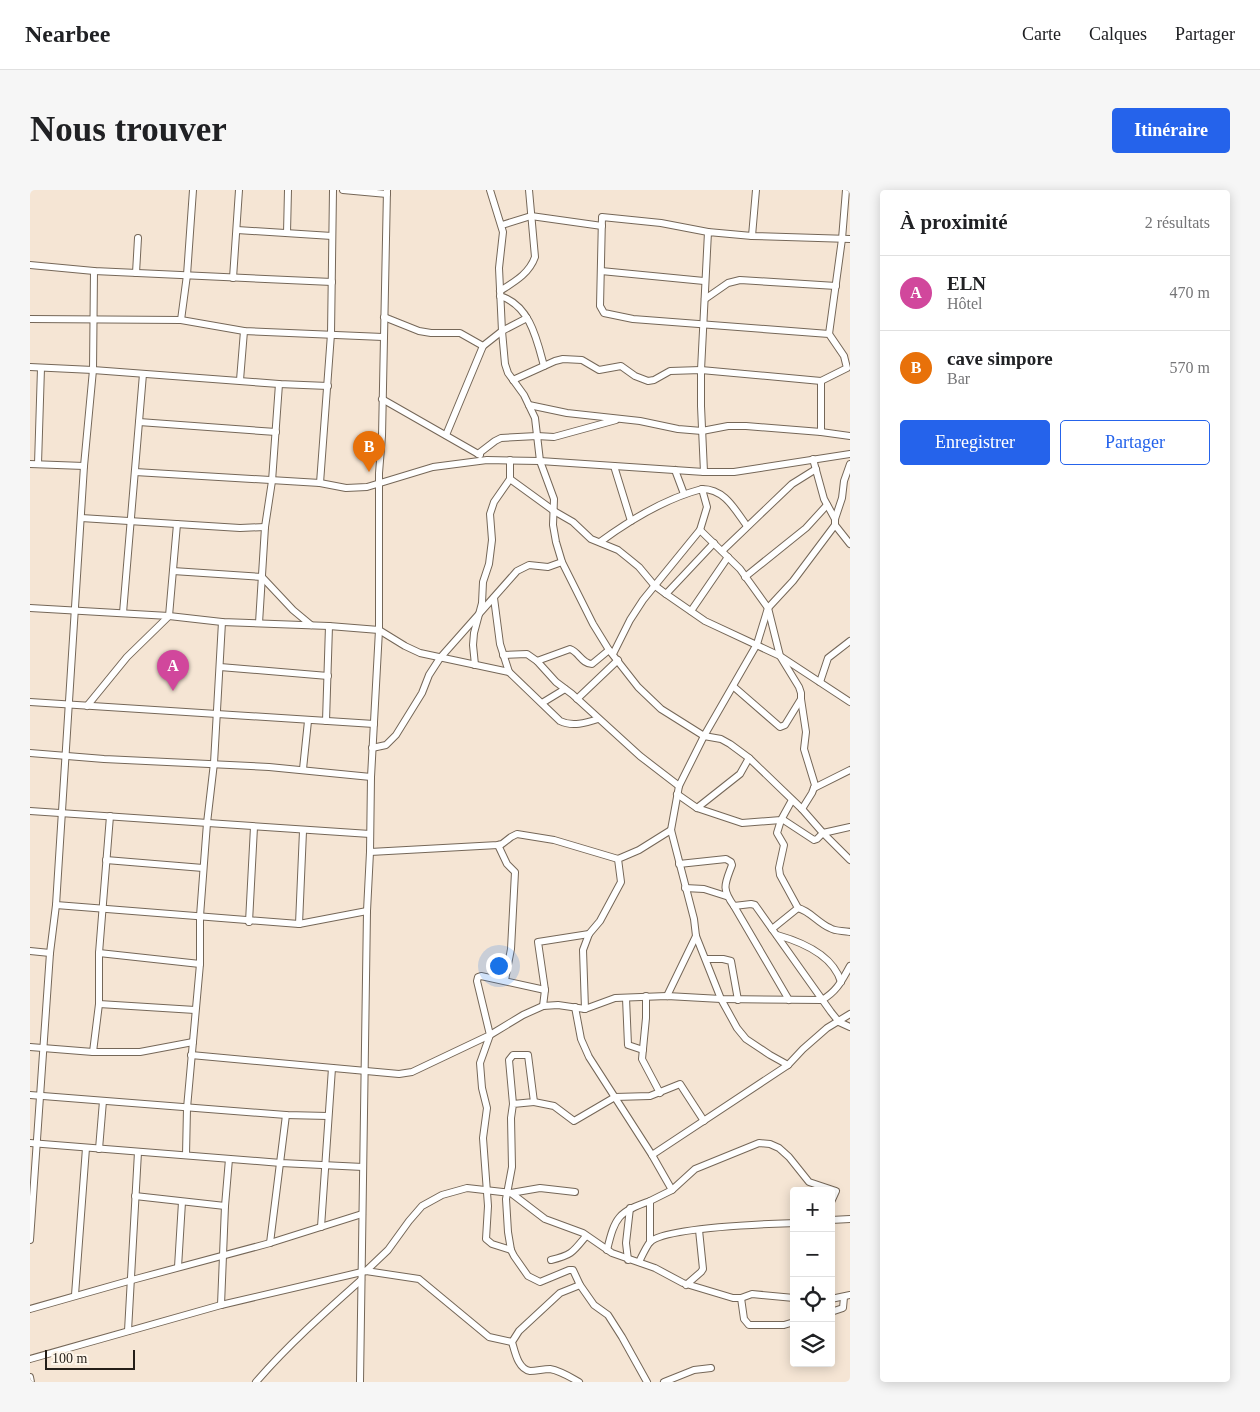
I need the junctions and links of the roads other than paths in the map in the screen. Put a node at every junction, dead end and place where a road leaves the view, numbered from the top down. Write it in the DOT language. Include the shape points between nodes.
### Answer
graph roads {
  1 [pos="193,190"];
  2 [pos="239,190"];
  3 [pos="288,190"];
  4 [pos="333,190"];
  5 [pos="343,190"];
  6 [pos="490,190"];
  7 [pos="528,190"];
  8 [pos="756,190"];
  9 [pos="846,190"];
  10 [pos="387,192"];
  11 [pos="531,216"];
  12 [pos="502,225"];
  13 [pos="602,226"];
  14 [pos="236,230"];
  15 [pos="708,232"];
  16 [pos="287,233"];
  17 [pos="332,236"];
  18 [pos="752,236"];
  19 [pos="138,238"];
  20 [pos="842,239"];
  21 [pos="850,239"];
  22 [pos="30,265"];
  23 [pos="94,271"];
  24 [pos="601,271"];
  25 [pos="136,273"];
  26 [pos="187,275"];
  27 [pos="233,278"];
  28 [pos="704,281"];
  29 [pos="332,282"];
  30 [pos="836,286"];
  31 [pos="500,293"];
  32 [pos="705,299"];
  33 [pos="384,317"];
  34 [pos="527,318"];
  35 [pos="30,319"];
  36 [pos="93,320"];
  37 [pos="181,320"];
  38 [pos="704,324"];
  39 [pos="244,331"];
  40 [pos="502,331"];
  41 [pos="330,334"];
  42 [pos="829,334"];
  43 [pos="383,338"];
  44 [pos="483,346"];
  45 [pos="544,366"];
  46 [pos="30,367"];
  47 [pos="42,368"];
  48 [pos="92,370"];
  49 [pos="701,370"];
  50 [pos="143,374"];
  51 [pos="240,380"];
  52 [pos="513,380"];
  53 [pos="821,381"];
  54 [pos="279,384"];
  55 [pos="328,386"];
  56 [pos="382,399"];
  57 [pos="529,406"];
  58 [pos="619,419"];
  59 [pos="139,422"];
  60 [pos="702,431"];
  61 [pos="276,432"];
  62 [pos="821,432"];
  63 [pos="446,435"];
  64 [pos="537,436"];
  65 [pos="850,436"];
  66 [pos="478,454"];
  67 [pos="850,454"];
  68 [pos="813,459"];
  69 [pos="488,460"];
  70 [pos="510,460"];
  71 [pos="540,461"];
  72 [pos="30,464"];
  73 [pos="38,464"];
  74 [pos="850,464"];
  75 [pos="84,466"];
  76 [pos="614,466"];
  77 [pos="816,469"];
  78 [pos="675,470"];
  79 [pos="135,472"];
  80 [pos="704,472"];
  81 [pos="510,479"];
  82 [pos="272,481"];
  83 [pos="320,483"];
  84 [pos="379,484"];
  85 [pos="702,489"];
  86 [pos="684,494"];
  87 [pos="827,504"];
  88 [pos="554,511"];
  89 [pos="81,518"];
  90 [pos="130,521"];
  91 [pos="631,521"];
  92 [pos="835,522"];
  93 [pos="177,524"];
  94 [pos="747,526"];
  95 [pos="265,527"];
  96 [pos="700,530"];
  97 [pos="600,542"];
  98 [pos="714,543"];
  99 [pos="850,544"];
  100 [pos="722,551"];
  101 [pos="728,557"];
  102 [pos="562,562"];
  103 [pos="174,571"];
  104 [pos="262,577"];
  105 [pos="746,577"];
  106 [pos="654,585"];
  107 [pos="666,594"];
  108 [pos="494,598"];
  109 [pos="30,608"];
  110 [pos="768,608"];
  111 [pos="75,611"];
  112 [pos="691,611"];
  113 [pos="123,613"];
  114 [pos="479,615"];
  115 [pos="169,616"];
  116 [pos="222,622"];
  117 [pos="259,623"];
  118 [pos="311,625"];
  119 [pos="329,626"];
  120 [pos="379,630"];
  121 [pos="850,641"];
  122 [pos="757,644"];
  123 [pos="503,655"];
  124 [pos="613,655"];
  125 [pos="780,656"];
  126 [pos="440,658"];
  127 [pos="537,661"];
  128 [pos="474,665"];
  129 [pos="220,668"];
  130 [pos="509,672"];
  131 [pos="328,676"];
  132 [pos="820,682"];
  133 [pos="734,687"];
  134 [pos="565,689"];
  135 [pos="577,699"];
  136 [pos="801,699"];
  137 [pos="30,702"];
  138 [pos="850,702"];
  139 [pos="542,704"];
  140 [pos="68,705"];
  141 [pos="87,706"];
  142 [pos="217,714"];
  143 [pos="598,719"];
  144 [pos="308,720"];
  145 [pos="326,720"];
  146 [pos="374,724"];
  147 [pos="704,736"];
  148 [pos="372,748"];
  149 [pos="30,754"];
  150 [pos="66,756"];
  151 [pos="749,758"];
  152 [pos="214,764"];
  153 [pos="302,770"];
  154 [pos="850,770"];
  155 [pos="371,777"];
  156 [pos="679,786"];
  157 [pos="814,788"];
  158 [pos="678,794"];
  159 [pos="792,800"];
  160 [pos="697,808"];
  161 [pos="802,809"];
  162 [pos="30,811"];
  163 [pos="61,813"];
  164 [pos="110,816"];
  165 [pos="781,819"];
  166 [pos="207,823"];
  167 [pos="254,827"];
  168 [pos="850,827"];
  169 [pos="670,830"];
  170 [pos="303,831"];
  171 [pos="823,833"];
  172 [pos="370,834"];
  173 [pos="498,845"];
  174 [pos="370,852"];
  175 [pos="618,859"];
  176 [pos="106,860"];
  177 [pos="850,860"];
  178 [pos="679,864"];
  179 [pos="204,868"];
  180 [pos="685,888"];
  181 [pos="726,896"];
  182 [pos="56,905"];
  183 [pos="734,906"];
  184 [pos="798,908"];
  185 [pos="102,909"];
  186 [pos="367,911"];
  187 [pos="200,916"];
  188 [pos="249,922"];
  189 [pos="299,924"];
  190 [pos="774,932"];
  191 [pos="850,932"];
  192 [pos="589,934"];
  193 [pos="696,936"];
  194 [pos="30,951"];
  195 [pos="50,953"];
  196 [pos="99,953"];
  197 [pos="706,959"];
  198 [pos="200,964"];
  199 [pos="850,966"];
  200 [pos="506,980"];
  201 [pos="841,982"];
  202 [pos="545,990"];
  203 [pos="646,996"];
  204 [pos="667,996"];
  205 [pos="626,998"];
  206 [pos="721,999"];
  207 [pos="738,1000"];
  208 [pos="788,1000"];
  209 [pos="822,1000"];
  210 [pos="99,1004"];
  211 [pos="543,1006"];
  212 [pos="576,1007"];
  213 [pos="586,1009"];
  214 [pos="194,1010"];
  215 [pos="850,1014"];
  216 [pos="839,1022"];
  217 [pos="850,1027"];
  218 [pos="490,1036"];
  219 [pos="193,1042"];
  220 [pos="30,1047"];
  221 [pos="44,1048"];
  222 [pos="643,1050"];
  223 [pos="93,1052"];
  224 [pos="191,1055"];
  225 [pos="788,1065"];
  226 [pos="332,1068"];
  227 [pos="365,1070"];
  228 [pos="660,1093"];
  229 [pos="30,1095"];
  230 [pos="40,1096"];
  231 [pos="615,1097"];
  232 [pos="103,1101"];
  233 [pos="534,1102"];
  234 [pos="513,1104"];
  235 [pos="187,1108"];
  236 [pos="286,1115"];
  237 [pos="328,1116"];
  238 [pos="704,1121"];
  239 [pos="33,1143"];
  240 [pos="86,1148"];
  241 [pos="99,1149"];
  242 [pos="138,1152"];
  243 [pos="186,1155"];
  244 [pos="652,1155"];
  245 [pos="229,1159"];
  246 [pos="281,1163"];
  247 [pos="324,1166"];
  248 [pos="363,1167"];
  249 [pos="824,1187"];
  250 [pos="32,1190"];
  251 [pos="672,1190"];
  252 [pos="487,1191"];
  253 [pos="575,1192"];
  254 [pos="509,1193"];
  255 [pos="135,1196"];
  256 [pos="650,1201"];
  257 [pos="182,1202"];
  258 [pos="225,1206"];
  259 [pos="630,1208"];
  260 [pos="362,1214"];
  261 [pos="835,1220"];
  262 [pos="850,1220"];
  263 [pos="790,1223"];
  264 [pos="321,1227"];
  265 [pos="699,1230"];
  266 [pos="30,1233"];
  267 [pos="586,1236"];
  268 [pos="30,1240"];
  269 [pos="650,1242"];
  270 [pos="270,1243"];
  271 [pos="511,1250"];
  272 [pos="607,1250"];
  273 [pos="224,1254"];
  274 [pos="551,1260"];
  275 [pos="628,1260"];
  276 [pos="639,1262"];
  277 [pos="178,1267"];
  278 [pos="363,1275"];
  279 [pos="132,1280"];
  280 [pos="686,1284"];
  281 [pos="580,1285"];
  282 [pos="75,1296"];
  283 [pos="847,1296"];
  284 [pos="741,1298"];
  285 [pos="790,1298"];
  286 [pos="221,1305"];
  287 [pos="30,1309"];
  288 [pos="835,1311"];
  289 [pos="790,1324"];
  290 [pos="128,1331"];
  291 [pos="512,1342"];
  292 [pos="30,1359"];
  293 [pos="711,1368"];
  294 [pos="30,1377"];
  295 [pos="31,1382"];
  296 [pos="256,1382"];
  297 [pos="360,1382"];
  298 [pos="579,1382"];
  299 [pos="646,1382"];
  300 [pos="664,1382"];
  1 -- 26 [label="street"];
  2 -- 14 [label="street"];
  3 -- 16 [label="street"];
  4 -- 17 [label="street"];
  5 -- 10 [label="street"];
  6 -- 12 [label="street"];
  7 -- 11 [label="street"];
  8 -- 18 [label="street"];
  9 -- 20 [label="street"];
  10 -- 33 [label="street"];
  11 -- 12 [label="street"];
  11 -- 13 [label="street"];
  11 -- 31 [label="street" via="535,257 532,266"];
  12 -- 31 [label="street"];
  13 -- 15 [label="street" via="602,217"];
  13 -- 24 [label="street"];
  14 -- 16 [label="street"];
  14 -- 27 [label="street"];
  15 -- 18 [label="street"];
  15 -- 28 [label="street"];
  16 -- 17 [label="street"];
  17 -- 29 [label="street"];
  18 -- 20 [label="street"];
  19 -- 25 [label="street"];
  20 -- 21 [label="street"];
  20 -- 30 [label="street"];
  22 -- 23 [label="street"];
  23 -- 25 [label="street"];
  23 -- 36 [label="street"];
  24 -- 28 [label="street"];
  24 -- 38 [label="street" via="600,306 606,315"];
  25 -- 26 [label="street"];
  26 -- 27 [label="street"];
  26 -- 37 [label="street"];
  27 -- 29 [label="street"];
  28 -- 32 [label="street"];
  29 -- 41 [label="street"];
  30 -- 32 [label="street" via="740,280 728,283"];
  30 -- 42 [label="street"];
  31 -- 34 [label="street"];
  31 -- 40 [label="street"];
  32 -- 38 [label="street"];
  33 -- 43 [label="street"];
  33 -- 44 [label="street" via="418,331 460,333"];
  34 -- 40 [label="street"];
  34 -- 45 [label="street" via="534,330"];
  35 -- 36 [label="street"];
  36 -- 37 [label="street"];
  36 -- 48 [label="street"];
  37 -- 39 [label="street"];
  38 -- 42 [label="street"];
  38 -- 49 [label="street"];
  39 -- 41 [label="street"];
  39 -- 51 [label="street"];
  40 -- 44 [label="street"];
  40 -- 52 [label="street" via="505,364"];
  41 -- 43 [label="street"];
  41 -- 55 [label="street"];
  42 -- 53 [label="street" via="844,356 847,368"];
  43 -- 56 [label="street"];
  44 -- 63 [label="street"];
  45 -- 49 [label="street" via="563,359 582,360 599,370 621,366 648,381 670,371"];
  45 -- 52 [label="street"];
  46 -- 47 [label="street"];
  47 -- 48 [label="street"];
  47 -- 73 [label="street"];
  48 -- 50 [label="street"];
  48 -- 75 [label="street"];
  49 -- 53 [label="street"];
  49 -- 60 [label="street"];
  50 -- 51 [label="street"];
  50 -- 59 [label="street"];
  51 -- 54 [label="street"];
  52 -- 57 [label="street"];
  53 -- 62 [label="street"];
  54 -- 55 [label="street"];
  54 -- 61 [label="street"];
  55 -- 83 [label="street"];
  56 -- 63 [label="street"];
  56 -- 84 [label="street"];
  57 -- 58 [label="street"];
  57 -- 64 [label="street" via="535,418"];
  58 -- 60 [label="street"];
  58 -- 64 [label="street" via="554,437"];
  59 -- 61 [label="street"];
  59 -- 79 [label="street"];
  60 -- 62 [label="street" via="735,426"];
  60 -- 80 [label="street"];
  61 -- 82 [label="street"];
  62 -- 65 [label="street"];
  63 -- 66 [label="street"];
  64 -- 66 [label="street" via="501,438"];
  64 -- 71 [label="street"];
  66 -- 69 [label="street"];
  67 -- 68 [label="street"];
  68 -- 77 [label="street"];
  68 -- 80 [label="street" via="734,472"];
  69 -- 70 [label="street"];
  69 -- 84 [label="street" via="432,467"];
  70 -- 71 [label="street"];
  70 -- 81 [label="street"];
  71 -- 76 [label="street"];
  71 -- 88 [label="street" via="552,490"];
  72 -- 73 [label="street"];
  73 -- 75 [label="street"];
  74 -- 92 [label="street"];
  75 -- 89 [label="street"];
  76 -- 78 [label="street"];
  76 -- 91 [label="street"];
  77 -- 87 [label="street"];
  77 -- 94 [label="street" via="792,484"];
  78 -- 80 [label="street"];
  78 -- 86 [label="street"];
  79 -- 82 [label="street"];
  79 -- 90 [label="street"];
  81 -- 88 [label="street"];
  81 -- 114 [label="street" via="491,509 489,564"];
  82 -- 83 [label="street"];
  82 -- 95 [label="street"];
  83 -- 84 [label="street" via="346,488"];
  84 -- 120 [label="street"];
  85 -- 86 [label="street"];
  85 -- 94 [label="street" via="712,489 724,496"];
  85 -- 96 [label="street" via="707,507"];
  86 -- 91 [label="street"];
  87 -- 92 [label="street"];
  87 -- 105 [label="street" via="806,528"];
  88 -- 97 [label="street" via="573,522 591,539"];
  88 -- 102 [label="street" via="554,533"];
  89 -- 90 [label="street"];
  89 -- 111 [label="street"];
  90 -- 93 [label="street"];
  90 -- 113 [label="street"];
  91 -- 97 [label="street"];
  92 -- 99 [label="street"];
  92 -- 110 [label="street" via="793,581"];
  93 -- 95 [label="street"];
  93 -- 103 [label="street"];
  94 -- 100 [label="street"];
  95 -- 104 [label="street"];
  96 -- 98 [label="street"];
  96 -- 106 [label="street"];
  97 -- 106 [label="street" via="618,550 640,567"];
  98 -- 100 [label="street"];
  98 -- 107 [label="street"];
  100 -- 101 [label="street"];
  101 -- 105 [label="street"];
  101 -- 112 [label="street"];
  102 -- 108 [label="street" via="548,567 523,567"];
  102 -- 124 [label="street" via="593,624"];
  103 -- 104 [label="street"];
  103 -- 115 [label="street"];
  104 -- 117 [label="street"];
  104 -- 118 [label="street"];
  105 -- 110 [label="street"];
  106 -- 107 [label="street"];
  106 -- 124 [label="street" via="630,620"];
  107 -- 112 [label="street"];
  108 -- 114 [label="street"];
  108 -- 123 [label="street"];
  109 -- 111 [label="street"];
  110 -- 122 [label="street"];
  110 -- 125 [label="street"];
  111 -- 113 [label="street"];
  111 -- 140 [label="street"];
  112 -- 122 [label="street" via="705,621"];
  113 -- 115 [label="street"];
  114 -- 126 [label="street"];
  114 -- 128 [label="street" via="473,645"];
  115 -- 116 [label="street"];
  115 -- 141 [label="street" via="127,658"];
  116 -- 117 [label="street"];
  116 -- 129 [label="street"];
  117 -- 118 [label="street"];
  118 -- 119 [label="street"];
  119 -- 120 [label="street"];
  119 -- 131 [label="street"];
  120 -- 126 [label="street" via="420,653"];
  120 -- 146 [label="street"];
  121 -- 132 [label="street" via="828,658"];
  122 -- 125 [label="street"];
  122 -- 133 [label="street"];
  123 -- 127 [label="street" via="527,654"];
  123 -- 130 [label="street"];
  124 -- 127 [label="street" via="592,664 586,663 570,649"];
  124 -- 135 [label="street"];
  124 -- 147 [label="street" via="638,687 661,709"];
  125 -- 132 [label="street"];
  125 -- 136 [label="street" via="799,687"];
  126 -- 128 [label="street"];
  126 -- 148 [label="street" via="396,735 386,745"];
  127 -- 134 [label="street"];
  128 -- 130 [label="street"];
  129 -- 131 [label="street"];
  129 -- 142 [label="street"];
  130 -- 139 [label="street"];
  131 -- 145 [label="street"];
  132 -- 138 [label="street"];
  133 -- 136 [label="street" via="780,727 785,725"];
  133 -- 147 [label="street"];
  134 -- 135 [label="street"];
  134 -- 139 [label="street"];
  135 -- 143 [label="street"];
  136 -- 157 [label="street" via="806,732 804,749"];
  137 -- 140 [label="street"];
  139 -- 143 [label="street" via="564,723"];
  140 -- 141 [label="street"];
  140 -- 150 [label="street"];
  141 -- 142 [label="street"];
  142 -- 144 [label="street"];
  142 -- 152 [label="street"];
  143 -- 156 [label="street"];
  144 -- 145 [label="street"];
  144 -- 153 [label="street"];
  145 -- 146 [label="street"];
  146 -- 148 [label="street"];
  147 -- 151 [label="street" via="721,740"];
  147 -- 156 [label="street"];
  148 -- 155 [label="street"];
  149 -- 150 [label="street"];
  150 -- 152 [label="street"];
  150 -- 163 [label="street"];
  151 -- 159 [label="street"];
  151 -- 160 [label="street" via="740,774"];
  152 -- 153 [label="street"];
  152 -- 166 [label="street"];
  153 -- 155 [label="street"];
  154 -- 157 [label="street"];
  155 -- 172 [label="street"];
  156 -- 158 [label="street"];
  157 -- 161 [label="street"];
  158 -- 160 [label="street"];
  158 -- 169 [label="street"];
  159 -- 161 [label="street"];
  159 -- 165 [label="street"];
  160 -- 165 [label="street" via="742,822"];
  161 -- 171 [label="street"];
  162 -- 163 [label="street"];
  163 -- 164 [label="street"];
  163 -- 182 [label="street"];
  164 -- 166 [label="street"];
  164 -- 176 [label="street"];
  165 -- 171 [label="street" via="810,840"];
  165 -- 184 [label="street" via="777,833 784,845 779,871"];
  166 -- 167 [label="street"];
  166 -- 179 [label="street"];
  167 -- 170 [label="street"];
  167 -- 188 [label="street"];
  168 -- 171 [label="street"];
  169 -- 175 [label="street"];
  169 -- 178 [label="street"];
  170 -- 172 [label="street"];
  170 -- 189 [label="street"];
  171 -- 177 [label="street"];
  172 -- 174 [label="street"];
  173 -- 174 [label="street"];
  173 -- 175 [label="street" via="517,834 554,840"];
  173 -- 200 [label="street" via="507,864 515,872"];
  174 -- 186 [label="street"];
  175 -- 192 [label="street" via="621,882"];
  176 -- 179 [label="street"];
  176 -- 185 [label="street"];
  178 -- 180 [label="street"];
  178 -- 181 [label="street" via="729,860 732,865 725,885"];
  179 -- 187 [label="street"];
  180 -- 181 [label="street" via="704,889"];
  180 -- 193 [label="street"];
  181 -- 183 [label="street"];
  182 -- 185 [label="street"];
  182 -- 195 [label="street"];
  183 -- 190 [label="street" via="755,905"];
  183 -- 208 [label="street"];
  184 -- 190 [label="street"];
  184 -- 191 [label="street" via="831,929"];
  185 -- 187 [label="street"];
  185 -- 196 [label="street"];
  186 -- 189 [label="street"];
  186 -- 227 [label="street"];
  187 -- 188 [label="street"];
  187 -- 198 [label="street"];
  188 -- 189 [label="street"];
  190 -- 201 [label="street" via="823,956 834,966"];
  190 -- 209 [label="street"];
  192 -- 202 [label="street" via="538,942"];
  192 -- 213 [label="street" via="583,950"];
  193 -- 197 [label="street"];
  193 -- 204 [label="street"];
  194 -- 195 [label="street"];
  195 -- 221 [label="street"];
  196 -- 198 [label="street"];
  196 -- 210 [label="street"];
  197 -- 206 [label="street"];
  197 -- 207 [label="street" via="731,961"];
  198 -- 214 [label="street"];
  199 -- 201 [label="street"];
  200 -- 202 [label="street"];
  200 -- 218 [label="street" via="483,975 478,977"];
  201 -- 209 [label="street"];
  202 -- 211 [label="street"];
  203 -- 204 [label="street"];
  203 -- 205 [label="street"];
  203 -- 222 [label="street"];
  204 -- 206 [label="street"];
  205 -- 213 [label="street" via="615,998"];
  205 -- 222 [label="street" via="628,1045"];
  206 -- 207 [label="street"];
  206 -- 225 [label="street" via="746,1038"];
  207 -- 208 [label="street"];
  208 -- 209 [label="street"];
  209 -- 216 [label="street"];
  210 -- 214 [label="street"];
  210 -- 223 [label="street"];
  211 -- 212 [label="street"];
  211 -- 218 [label="street" via="523,1014"];
  212 -- 213 [label="street"];
  212 -- 231 [label="street" via="581,1040"];
  214 -- 219 [label="street"];
  215 -- 216 [label="street"];
  216 -- 217 [label="street"];
  216 -- 225 [label="street" via="827,1028"];
  218 -- 227 [label="street" via="412,1072 398,1074"];
  218 -- 252 [label="street" via="480,1063 488,1108 483,1138"];
  219 -- 223 [label="street" via="140,1052"];
  219 -- 224 [label="street"];
  220 -- 221 [label="street"];
  221 -- 223 [label="street"];
  221 -- 230 [label="street"];
  222 -- 228 [label="street" via="642,1059"];
  224 -- 226 [label="street"];
  224 -- 235 [label="street"];
  225 -- 238 [label="street"];
  226 -- 227 [label="street"];
  226 -- 237 [label="street"];
  227 -- 248 [label="street"];
  228 -- 231 [label="street"];
  228 -- 238 [label="street" via="680,1084"];
  229 -- 230 [label="street"];
  230 -- 232 [label="street"];
  230 -- 239 [label="street"];
  231 -- 233 [label="street" via="574,1121 554,1106"];
  231 -- 244 [label="street"];
  232 -- 235 [label="street"];
  232 -- 241 [label="street"];
  233 -- 234 [label="street"];
  233 -- 234 [label="street" via="528,1054 513,1055 510,1060"];
  234 -- 254 [label="street"];
  235 -- 236 [label="street"];
  235 -- 243 [label="street"];
  236 -- 237 [label="street"];
  236 -- 246 [label="street"];
  237 -- 247 [label="street"];
  238 -- 244 [label="street"];
  239 -- 240 [label="street"];
  239 -- 250 [label="street"];
  240 -- 241 [label="street"];
  240 -- 282 [label="street"];
  241 -- 242 [label="street"];
  242 -- 243 [label="street"];
  242 -- 255 [label="street"];
  243 -- 245 [label="street"];
  244 -- 251 [label="street"];
  245 -- 246 [label="street"];
  245 -- 258 [label="street"];
  246 -- 247 [label="street"];
  246 -- 270 [label="street"];
  247 -- 248 [label="street"];
  247 -- 264 [label="street"];
  248 -- 260 [label="street"];
  249 -- 251 [label="street" via="809,1182 789,1157 765,1142 695,1169"];
  250 -- 266 [label="street"];
  251 -- 256 [label="street"];
  252 -- 254 [label="street"];
  252 -- 271 [label="street" via="486,1239"];
  252 -- 278 [label="street" via="467,1188 442,1195 422,1206 388,1250"];
  253 -- 254 [label="street" via="540,1188"];
  254 -- 267 [label="street" via="545,1219"];
  254 -- 271 [label="street" via="506,1215"];
  255 -- 257 [label="street"];
  255 -- 279 [label="street"];
  256 -- 259 [label="street"];
  256 -- 269 [label="street"];
  257 -- 258 [label="street"];
  257 -- 277 [label="street"];
  258 -- 273 [label="street"];
  259 -- 272 [label="street" via="613,1228"];
  259 -- 275 [label="street"];
  260 -- 264 [label="street"];
  260 -- 278 [label="street"];
  261 -- 262 [label="street"];
  263 -- 265 [label="street"];
  264 -- 270 [label="street"];
  265 -- 269 [label="street" via="677,1232"];
  265 -- 280 [label="street" via="703,1269"];
  266 -- 268 [label="street"];
  267 -- 272 [label="street"];
  267 -- 274 [label="street" via="573,1253"];
  269 -- 276 [label="street"];
  270 -- 273 [label="street"];
  271 -- 281 [label="street" via="534,1280 540,1282 571,1270"];
  272 -- 275 [label="street"];
  273 -- 277 [label="street"];
  273 -- 286 [label="street"];
  275 -- 276 [label="street"];
  276 -- 280 [label="street"];
  277 -- 279 [label="street"];
  278 -- 286 [label="street"];
  278 -- 291 [label="street" via="419,1279 489,1336"];
  278 -- 296 [label="street" via="278,1356"];
  278 -- 297 [label="street"];
  279 -- 282 [label="street"];
  279 -- 290 [label="street"];
  280 -- 284 [label="street"];
  281 -- 291 [label="street" via="560,1293 519,1331"];
  281 -- 299 [label="street" via="594,1305 608,1315"];
  282 -- 287 [label="street"];
  283 -- 288 [label="street" via="843,1308"];
  284 -- 285 [label="street" via="752,1294"];
  284 -- 289 [label="street" via="744,1319 749,1325"];
  286 -- 290 [label="street"];
  290 -- 292 [label="street"];
  291 -- 298 [label="street" via="522,1367 528,1371 548,1369"];
  293 -- 300 [label="street" via="694,1370"];
  294 -- 295 [label="street"];
}
